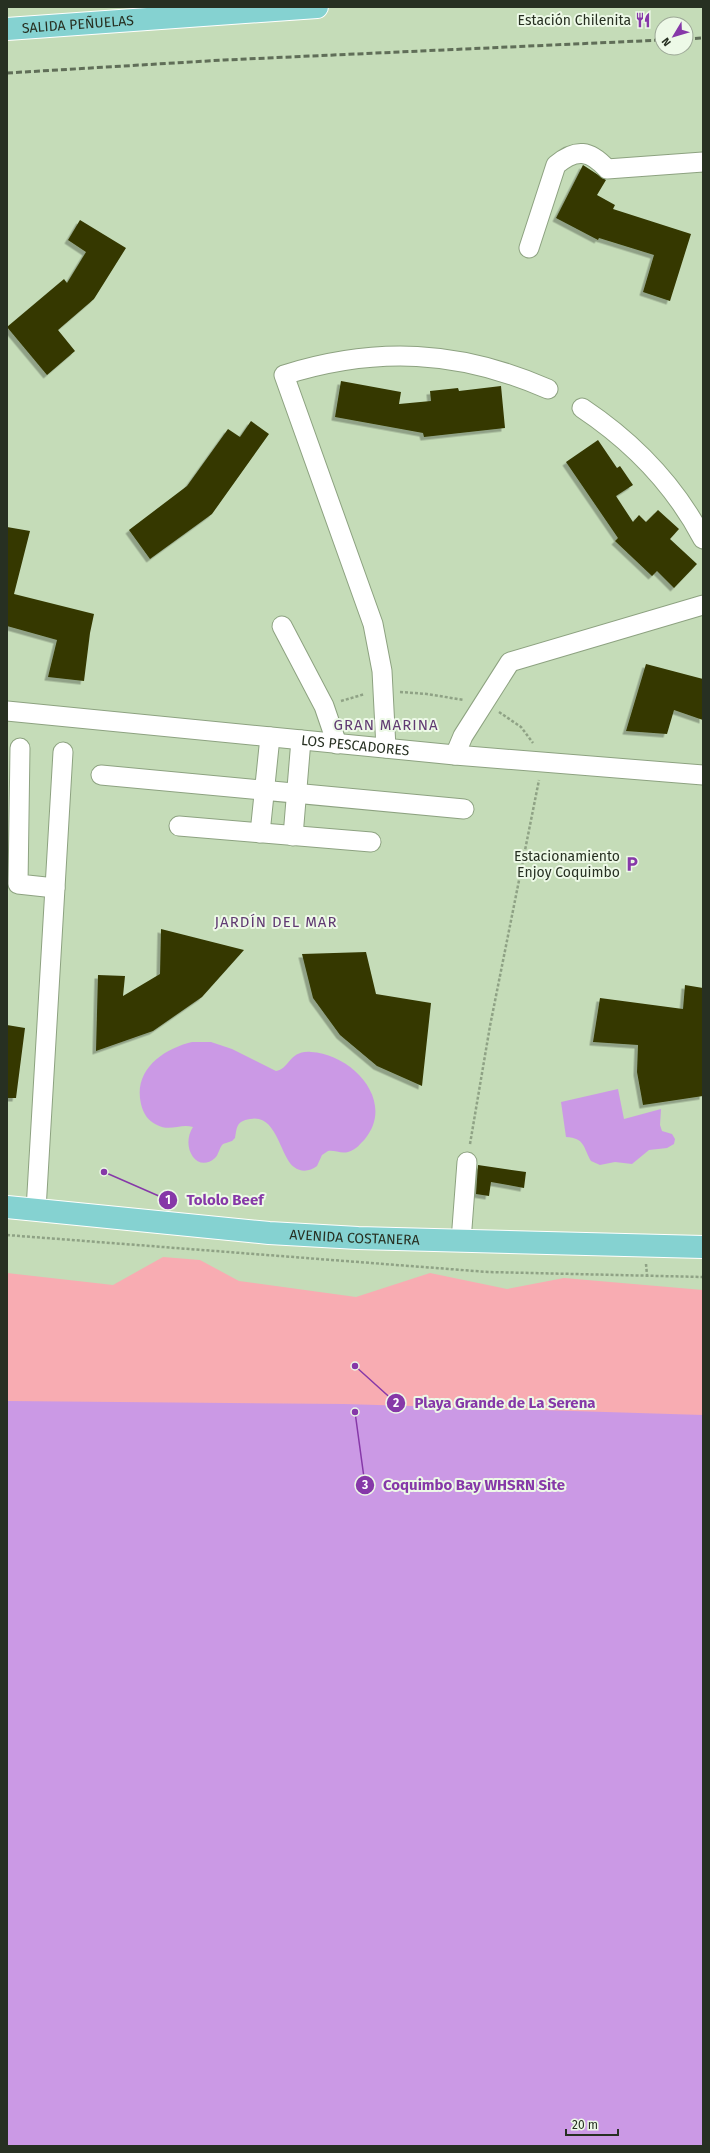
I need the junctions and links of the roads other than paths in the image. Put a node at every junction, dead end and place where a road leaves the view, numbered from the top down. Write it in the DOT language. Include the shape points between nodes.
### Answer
graph roads {
  1 [pos="317,7"];
  2 [pos="228,9"];
  3 [pos="271,9"];
  4 [pos="7,29"];
  5 [pos="703,162"];
  6 [pos="529,248"];
  7 [pos="548,389"];
  8 [pos="582,408"];
  9 [pos="703,539"];
  10 [pos="703,606"];
  11 [pos="282,626"];
  12 [pos="7,711"];
  13 [pos="270,737"];
  14 [pos="301,740"];
  15 [pos="337,744"];
  16 [pos="20,748"];
  17 [pos="386,748"];
  18 [pos="63,752"];
  19 [pos="455,755"];
  20 [pos="101,775"];
  21 [pos="703,775"];
  22 [pos="264,790"];
  23 [pos="297,794"];
  24 [pos="464,810"];
  25 [pos="179,826"];
  26 [pos="260,833"];
  27 [pos="293,836"];
  28 [pos="371,842"];
  29 [pos="13,884"];
  30 [pos="55,888"];
  31 [pos="467,1162"];
  32 [pos="7,1207"];
  33 [pos="36,1210"];
  34 [pos="461,1241"];
  35 [pos="703,1247"];
  1 -- 3 [label="main road, SALIDA PEÑUELAS"];
  2 -- 3 [label="main road, SALIDA PEÑUELAS"];
  2 -- 4 [label="main road, SALIDA PEÑUELAS"];
  5 -- 6 [label="street" via="606,169 595,158 582,153 564,159 556,165"];
  7 -- 17 [label="street" via="485,366 414,356 357,358 308,368 284,376 373,624 383,692"];
  8 -- 9 [label="street" via="606,424 648,461 683,505"];
  10 -- 19 [label="street" via="510,662 463,736"];
  11 -- 15 [label="street" via="324,706"];
  12 -- 13 [label="street, LOS PESCADORES"];
  13 -- 14 [label="street, LOS PESCADORES"];
  13 -- 22 [label="street"];
  14 -- 15 [label="street, LOS PESCADORES"];
  14 -- 23 [label="street"];
  15 -- 17 [label="street, LOS PESCADORES"];
  16 -- 29 [label="street"];
  17 -- 19 [label="street, LOS PESCADORES"];
  18 -- 30 [label="street"];
  19 -- 21 [label="street, LOS PESCADORES"];
  20 -- 22 [label="street"];
  22 -- 23 [label="street"];
  22 -- 26 [label="street"];
  23 -- 24 [label="street"];
  23 -- 27 [label="street"];
  25 -- 26 [label="street"];
  26 -- 27 [label="street"];
  27 -- 28 [label="street"];
  29 -- 30 [label="street"];
  30 -- 33 [label="street"];
  31 -- 34 [label="street"];
  32 -- 33 [label="main road, AVENIDA COSTANERA"];
  33 -- 34 [label="main road, AVENIDA COSTANERA" via="269,1233"];
  34 -- 35 [label="main road, AVENIDA COSTANERA"];
}
